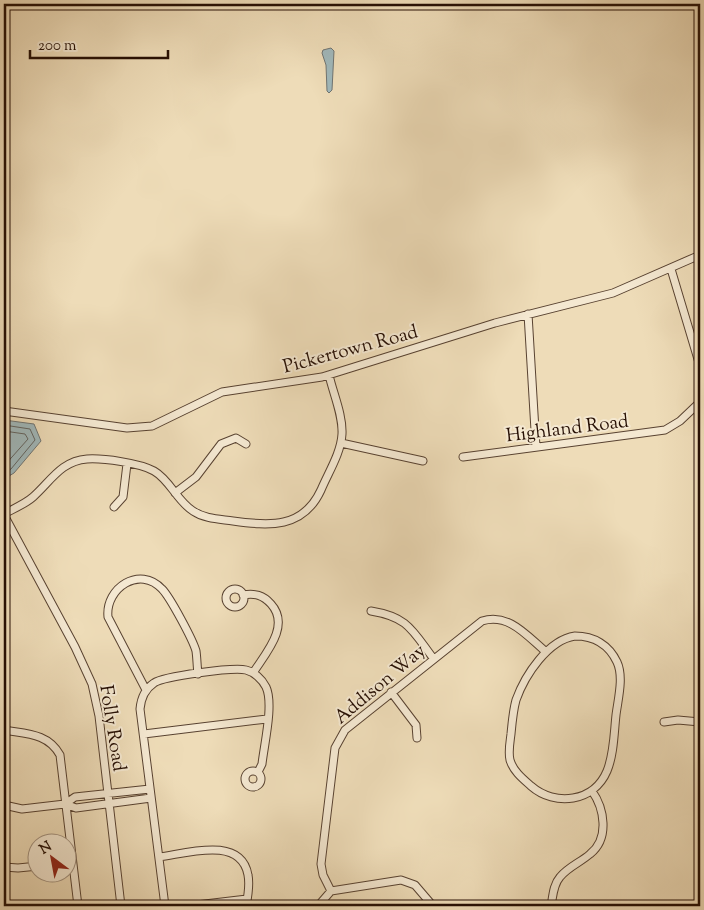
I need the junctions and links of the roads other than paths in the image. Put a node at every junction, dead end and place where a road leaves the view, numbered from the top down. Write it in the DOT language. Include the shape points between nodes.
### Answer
graph roads {
  1 [pos="700,255"];
  2 [pos="671,269"];
  3 [pos="528,314"];
  4 [pos="700,366"];
  5 [pos="329,375"];
  6 [pos="700,402"];
  7 [pos="4,411"];
  8 [pos="340,443"];
  9 [pos="246,444"];
  10 [pos="536,447"];
  11 [pos="463,457"];
  12 [pos="423,461"];
  13 [pos="127,464"];
  14 [pos="175,492"];
  15 [pos="114,507"];
  16 [pos="4,514"];
  17 [pos="243,595"];
  18 [pos="371,611"];
  19 [pos="545,651"];
  20 [pos="433,658"];
  21 [pos="253,673"];
  22 [pos="198,674"];
  23 [pos="146,690"];
  24 [pos="391,692"];
  25 [pos="267,719"];
  26 [pos="664,722"];
  27 [pos="700,722"];
  28 [pos="4,730"];
  29 [pos="144,734"];
  30 [pos="417,738"];
  31 [pos="258,772"];
  32 [pos="150,789"];
  33 [pos="592,791"];
  34 [pos="107,793"];
  35 [pos="151,798"];
  36 [pos="65,804"];
  37 [pos="108,804"];
  38 [pos="4,805"];
  39 [pos="67,832"];
  40 [pos="159,857"];
  41 [pos="4,866"];
  42 [pos="28,867"];
  43 [pos="74,882"];
  44 [pos="331,891"];
  45 [pos="247,902"];
  46 [pos="78,906"];
  47 [pos="121,906"];
  48 [pos="165,906"];
  49 [pos="188,906"];
  50 [pos="318,906"];
  51 [pos="434,906"];
  52 [pos="551,906"];
  1 -- 2 [label="street, Pickertown Road"];
  2 -- 3 [label="street, Pickertown Road" via="613,293"];
  2 -- 4 [label="street"];
  3 -- 5 [label="street, Pickertown Road"];
  3 -- 10 [label="street"];
  5 -- 7 [label="street, Pickertown Road" via="222,392 144,428"];
  5 -- 8 [label="street" via="342,427"];
  6 -- 10 [label="street, Highland Road" via="675,426 660,431"];
  8 -- 12 [label="street"];
  8 -- 14 [label="street" via="317,497 301,514 280,524 266,526 205,517 192,511"];
  9 -- 14 [label="street" via="236,438 220,444 196,477"];
  10 -- 11 [label="street, Highland Road"];
  13 -- 14 [label="street" via="156,472"];
  13 -- 15 [label="street" via="123,497"];
  13 -- 16 [label="street" via="90,459 70,463 61,468 33,498"];
  16 -- 34 [label="street, Folly Road" via="88,673 99,716"];
  17 -- 21 [label="street" via="254,594 268,600 279,621 276,637"];
  18 -- 20 [label="street" via="399,617"];
  19 -- 20 [label="street, Addison Way" via="512,624 496,619 477,624"];
  19 -- 33 [label="street" via="516,701 510,759 525,781 551,798 574,798"];
  19 -- 33 [label="street" via="565,638 590,638 608,649 618,666 619,692 610,762 603,779"];
  20 -- 24 [label="street, Addison Way"];
  21 -- 22 [label="street" via="238,669"];
  21 -- 25 [label="street" via="267,692"];
  22 -- 23 [label="street" via="159,680"];
  22 -- 23 [label="street" via="194,647 165,592 148,580 129,581 112,594 108,617"];
  23 -- 29 [label="street" via="140,709"];
  24 -- 30 [label="street" via="416,725"];
  24 -- 44 [label="street, Addison Way" via="345,730 335,748 321,864"];
  25 -- 29 [label="street"];
  25 -- 31 [label="street" via="262,764"];
  26 -- 27 [label="street"];
  28 -- 36 [label="street" via="38,735 55,747 60,755"];
  29 -- 32 [label="street"];
  32 -- 34 [label="street"];
  32 -- 35 [label="street"];
  33 -- 52 [label="street" via="602,810 600,839 592,853 561,875"];
  34 -- 36 [label="street" via="75,797"];
  34 -- 37 [label="street, Folly Road"];
  35 -- 37 [label="street"];
  35 -- 40 [label="street"];
  36 -- 37 [label="street" via="76,808"];
  36 -- 38 [label="street" via="22,809"];
  36 -- 39 [label="street"];
  37 -- 47 [label="street, Folly Road"];
  40 -- 45 [label="street" via="216,850 233,854 247,870"];
  40 -- 48 [label="street"];
  41 -- 42 [label="street"];
  43 -- 46 [label="street"];
  44 -- 50 [label="street"];
  44 -- 51 [label="street" via="400,880 415,885"];
  45 -- 49 [label="street"];
}
